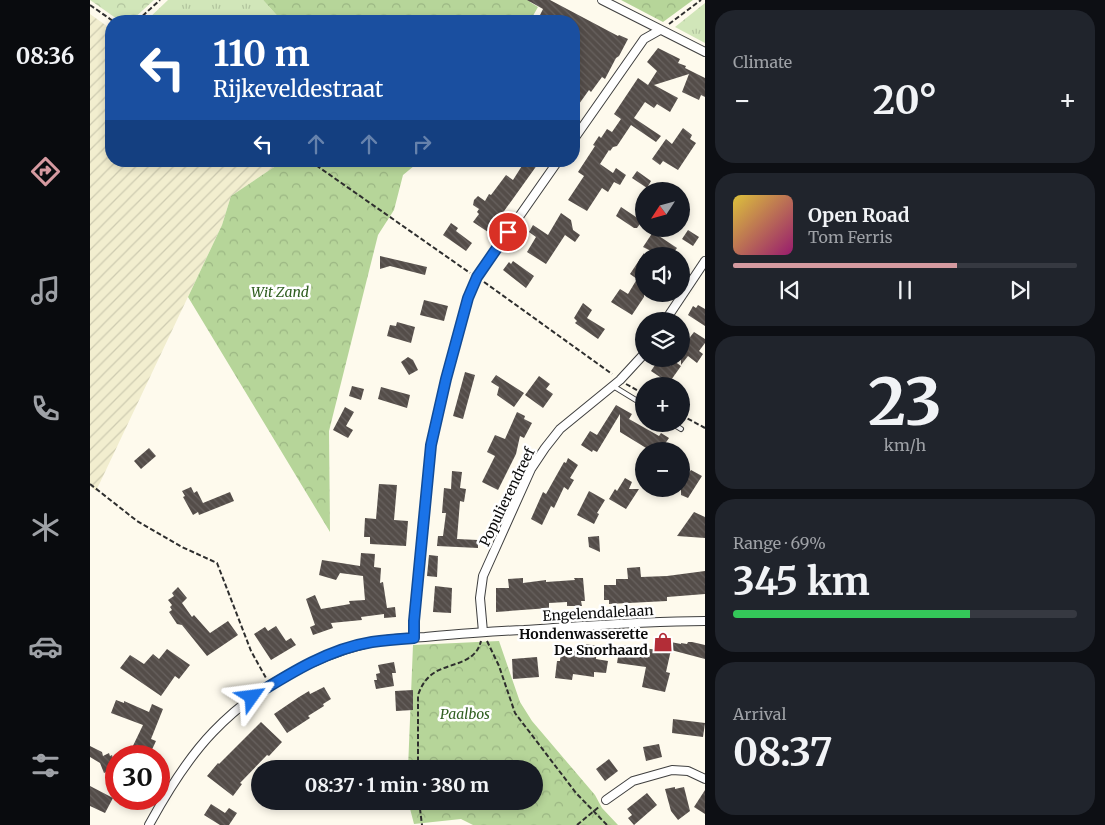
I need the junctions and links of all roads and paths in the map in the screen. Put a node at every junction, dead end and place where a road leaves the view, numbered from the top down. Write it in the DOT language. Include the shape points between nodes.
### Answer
graph roads {
  1 [pos="160,0"];
  2 [pos="602,0"];
  3 [pos="702,0"];
  4 [pos="90,5"];
  5 [pos="105,15"];
  6 [pos="144,15"];
  7 [pos="660,30"];
  8 [pos="705,52"];
  9 [pos="580,130"];
  10 [pos="318,167"];
  11 [pos="554,167"];
  12 [pos="705,261"];
  13 [pos="477,277"];
  14 [pos="671,312"];
  15 [pos="635,364"];
  16 [pos="620,380"];
  17 [pos="613,386"];
  18 [pos="635,389"];
  19 [pos="635,400"];
  20 [pos="690,420"];
  21 [pos="705,428"];
  22 [pos="90,484"];
  23 [pos="705,622"];
  24 [pos="483,632"];
  25 [pos="414,638"];
  26 [pos="270,686"];
  27 [pos="418,760"];
  28 [pos="705,779"];
  29 [pos="606,800"];
  30 [pos="420,810"];
  31 [pos="594,811"];
  32 [pos="149,825"];
  33 [pos="422,825"];
  34 [pos="577,825"];
  35 [pos="607,825"];
  1 -- 6 [label="path"];
  2 -- 7 [label="street"];
  3 -- 7 [label="path"];
  4 -- 5 [label="path"];
  7 -- 8 [label="street"];
  7 -- 9 [label="street" via="644,39"];
  10 -- 13 [label="path"];
  11 -- 13 [label="street"];
  12 -- 14 [label="street"];
  13 -- 16 [label="path"];
  13 -- 25 [label="street" via="463,316 431,445"];
  15 -- 16 [label="street, Populierendreef"];
  16 -- 17 [label="street, Populierendreef"];
  16 -- 18 [label="path"];
  17 -- 19 [label="lane"];
  17 -- 24 [label="street, Populierendreef" via="560,429 531,469 483,576 480,598"];
  20 -- 21 [label="path"];
  22 -- 26 [label="path" via="137,521 217,564 251,651"];
  23 -- 24 [label="street, Engelendalelaan" via="671,621"];
  24 -- 25 [label="street, Engelendalelaan"];
  24 -- 27 [label="path" via="480,646 468,659 446,667 423,684 418,695"];
  24 -- 31 [label="path" via="515,713 576,793"];
  25 -- 26 [label="street, Engelendalelaan" via="370,642 333,654"];
  26 -- 32 [label="street, Engelendalelaan" via="252,697 214,731 165,796"];
  28 -- 29 [label="street" via="688,770 672,770 633,781"];
  29 -- 31 [label="path"];
  30 -- 33 [label="path"];
  31 -- 34 [label="path"];
  31 -- 35 [label="path"];
}
